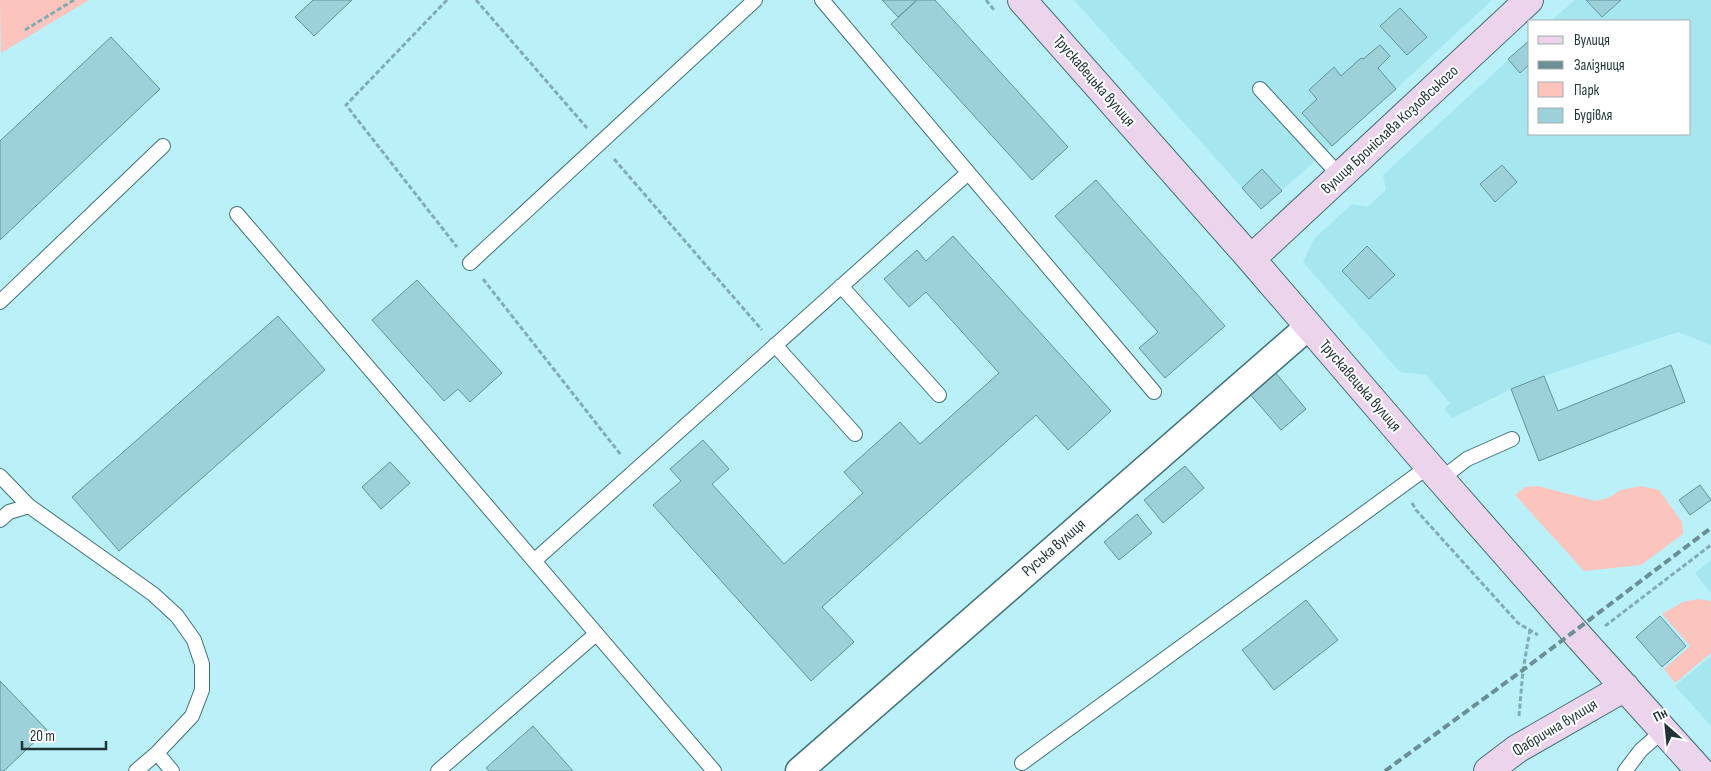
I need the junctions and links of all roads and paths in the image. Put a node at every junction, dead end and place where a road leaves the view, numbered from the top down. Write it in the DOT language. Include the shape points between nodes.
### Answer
graph roads {
  1 [pos="74,0"];
  2 [pos="447,0"];
  3 [pos="476,0"];
  4 [pos="754,0"];
  5 [pos="822,0"];
  6 [pos="1022,0"];
  7 [pos="1529,0"];
  8 [pos="24,30"];
  9 [pos="1260,88"];
  10 [pos="600,143"];
  11 [pos="163,146"];
  12 [pos="968,173"];
  13 [pos="1340,176"];
  14 [pos="237,214"];
  15 [pos="1251,259"];
  16 [pos="470,263"];
  17 [pos="841,286"];
  18 [pos="0,302"];
  19 [pos="1309,326"];
  20 [pos="775,345"];
  21 [pos="1154,392"];
  22 [pos="939,395"];
  23 [pos="855,434"];
  24 [pos="1512,439"];
  25 [pos="634,472"];
  26 [pos="1435,473"];
  27 [pos="0,476"];
  28 [pos="29,506"];
  29 [pos="0,520"];
  30 [pos="1711,546"];
  31 [pos="534,562"];
  32 [pos="1604,626"];
  33 [pos="1530,630"];
  34 [pos="596,634"];
  35 [pos="1625,687"];
  36 [pos="1664,730"];
  37 [pos="1517,749"];
  38 [pos="157,753"];
  39 [pos="1022,763"];
  40 [pos="136,771"];
  41 [pos="172,771"];
  42 [pos="438,771"];
  43 [pos="714,771"];
  44 [pos="799,771"];
  45 [pos="1488,771"];
  46 [pos="1625,771"];
  47 [pos="1700,771"];
  1 -- 8 [label="path"];
  2 -- 16 [label="path" via="346,105"];
  3 -- 10 [label="path"];
  4 -- 10 [label="lane"];
  5 -- 12 [label="lane"];
  6 -- 15 [label="main road, Трускавецька вулиця"];
  7 -- 13 [label="main road, вулиця Броніслава Козловського"];
  9 -- 13 [label="lane"];
  10 -- 16 [label="lane"];
  10 -- 20 [label="path"];
  11 -- 18 [label="lane"];
  12 -- 17 [label="lane"];
  12 -- 21 [label="lane"];
  13 -- 15 [label="main road, вулиця Броніслава Козловського"];
  14 -- 31 [label="lane"];
  15 -- 19 [label="main road, Трускавецька вулиця"];
  16 -- 25 [label="path"];
  17 -- 20 [label="lane"];
  17 -- 22 [label="lane"];
  19 -- 26 [label="main road, Трускавецька вулиця"];
  19 -- 44 [label="street, Руська вулиця"];
  20 -- 23 [label="lane"];
  20 -- 25 [label="lane"];
  24 -- 26 [label="lane"];
  25 -- 31 [label="lane"];
  26 -- 35 [label="main road, Трускавецька вулиця"];
  26 -- 39 [label="lane"];
  27 -- 28 [label="lane"];
  28 -- 29 [label="lane" via="9,512"];
  28 -- 38 [label="lane" via="153,594 177,616 194,640 202,664 202,690 192,716"];
  30 -- 32 [label="path"];
  31 -- 34 [label="lane"];
  33 -- 37 [label="path" via="1523,670"];
  34 -- 42 [label="lane"];
  34 -- 43 [label="lane"];
  35 -- 36 [label="main road, Трускавецька вулиця"];
  35 -- 37 [label="main road, Фабрична вулиця"];
  36 -- 46 [label="lane" via="1641,750"];
  36 -- 47 [label="main road, Трускавецька вулиця"];
  37 -- 45 [label="main road, Фабрична вулиця"];
  38 -- 40 [label="lane"];
  38 -- 41 [label="lane"];
}
